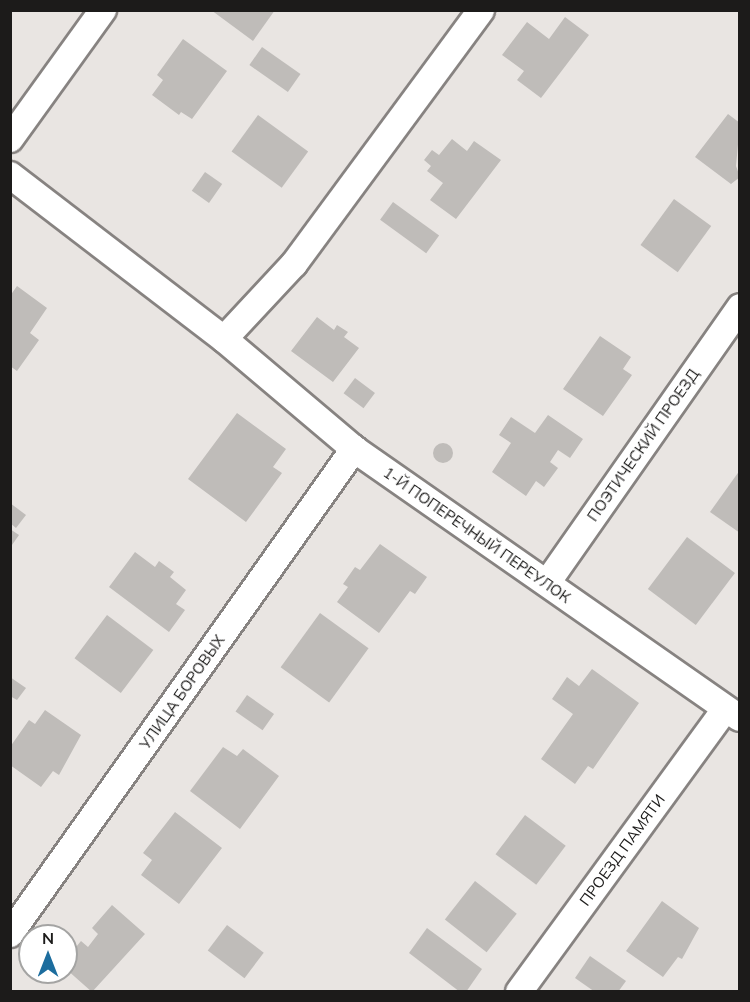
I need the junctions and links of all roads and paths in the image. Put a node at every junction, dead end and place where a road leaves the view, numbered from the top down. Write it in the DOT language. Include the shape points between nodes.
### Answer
graph roads {
  1 [pos="103,10"];
  2 [pos="481,10"];
  3 [pos="10,139"];
  4 [pos="10,175"];
  5 [pos="740,307"];
  6 [pos="224,339"];
  7 [pos="354,449"];
  8 [pos="547,582"];
  9 [pos="732,714"];
  10 [pos="10,934"];
  11 [pos="519,992"];
  1 -- 3 [label="street"];
  2 -- 6 [label="street" via="294,264"];
  4 -- 6 [label="street, 1-Й ПОПЕРЕЧНЫЙ ПЕРЕУЛОК"];
  5 -- 8 [label="street, ПОЭТИЧЕСКИЙ ПРОЕЗД"];
  6 -- 7 [label="street, 1-Й ПОПЕРЕЧНЫЙ ПЕРЕУЛОК"];
  7 -- 8 [label="street, 1-Й ПОПЕРЕЧНЫЙ ПЕРЕУЛОК"];
  7 -- 10 [label="street, УЛИЦА БОРОВЫХ"];
  8 -- 9 [label="street, 1-Й ПОПЕРЕЧНЫЙ ПЕРЕУЛОК"];
  9 -- 11 [label="street, ПРОЕЗД ПАМЯТИ"];
}
